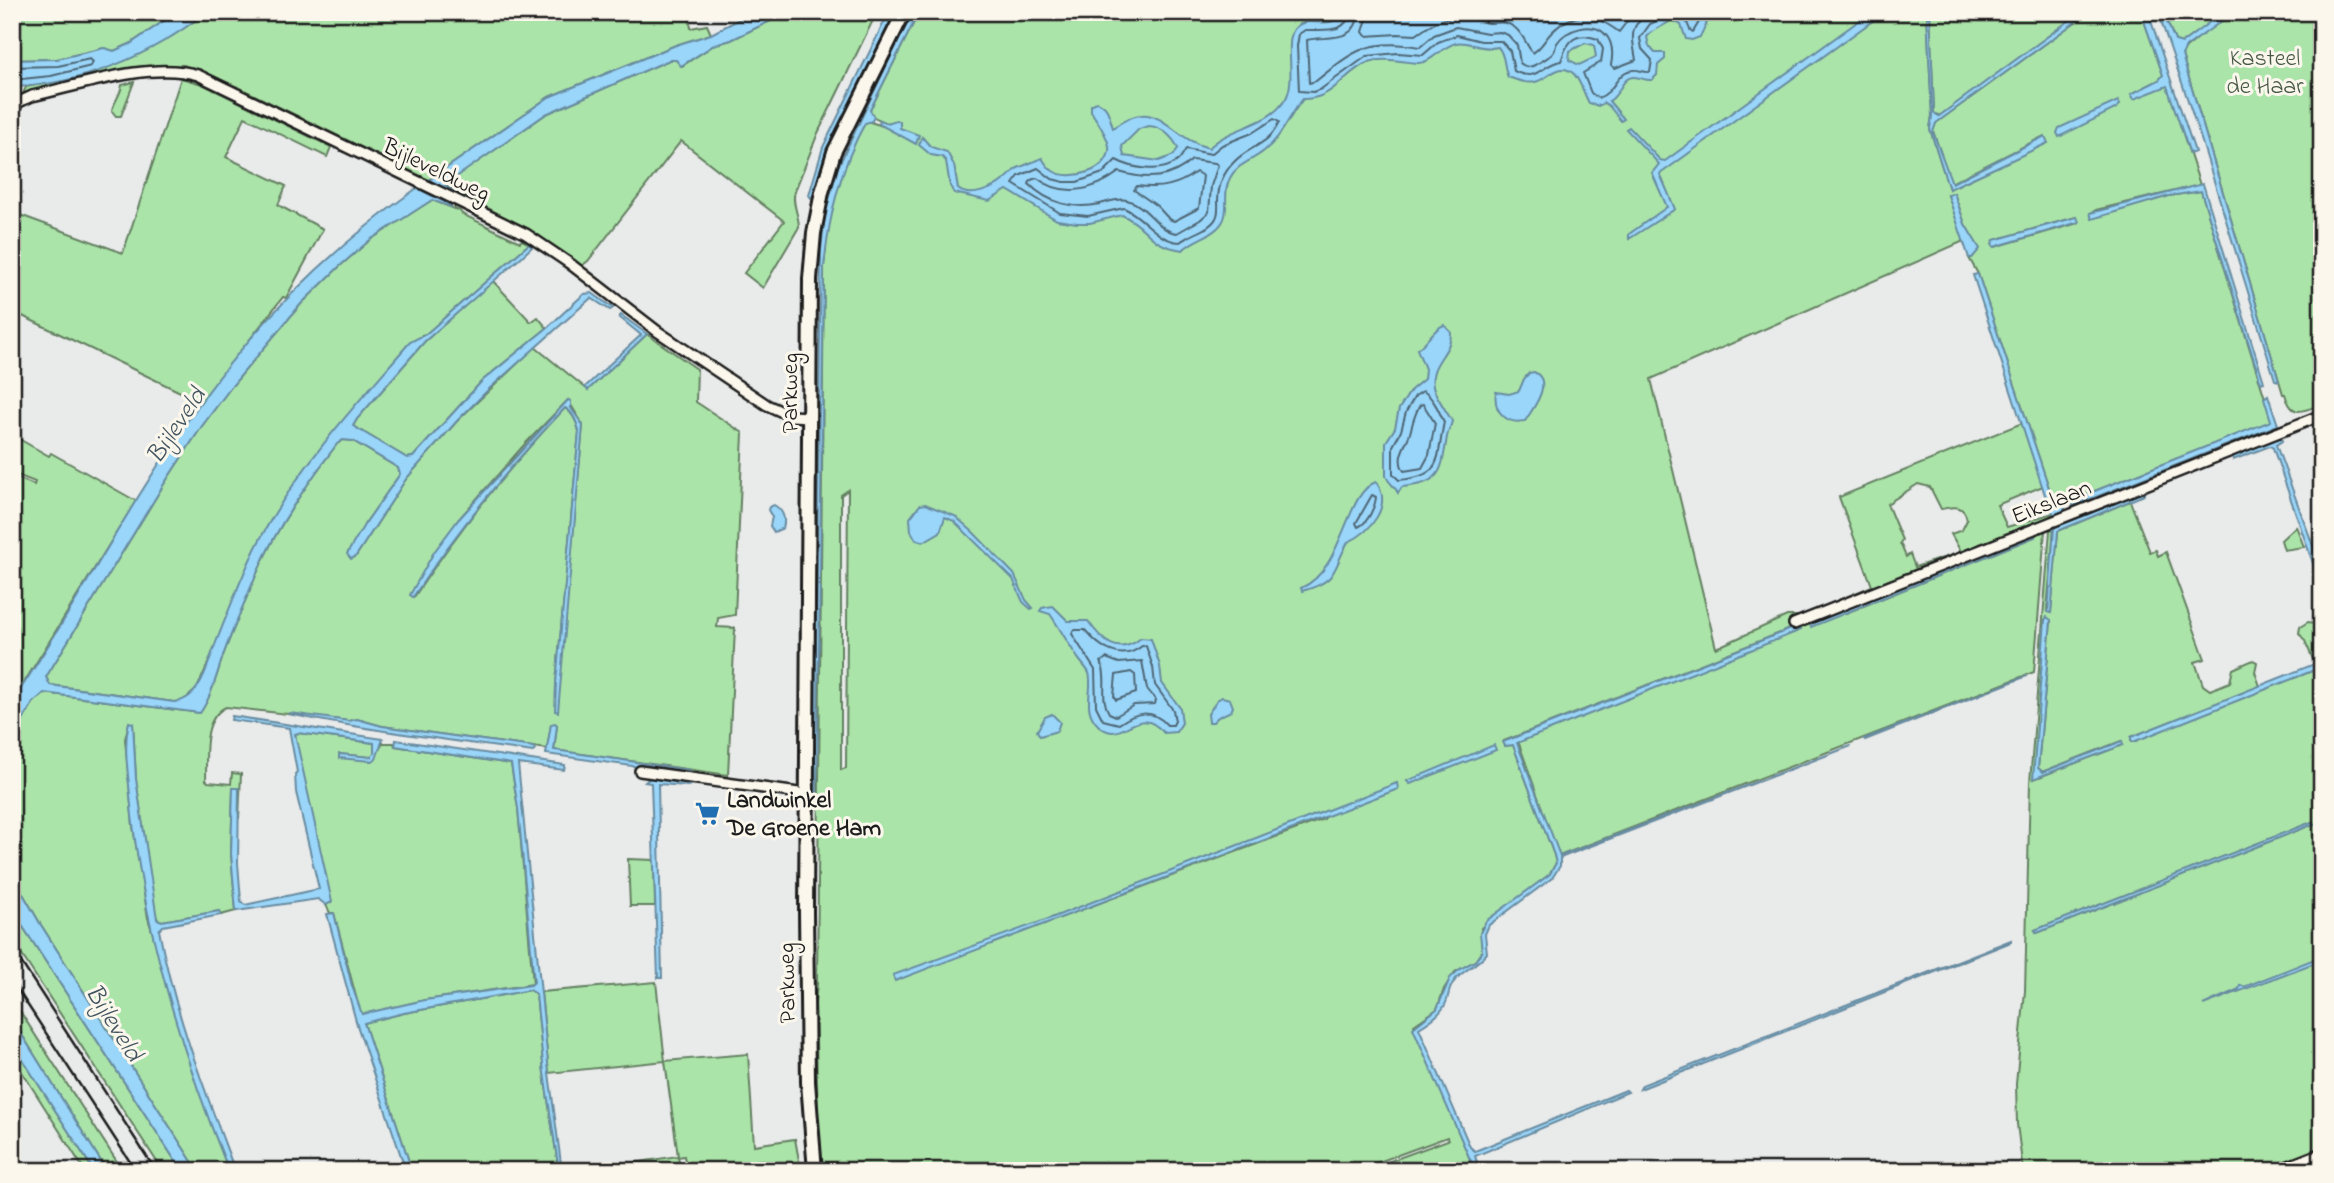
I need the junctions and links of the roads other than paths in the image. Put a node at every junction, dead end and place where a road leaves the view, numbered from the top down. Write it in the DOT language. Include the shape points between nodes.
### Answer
graph roads {
  1 [pos="905,12"];
  2 [pos="12,110"];
  3 [pos="2322,415"];
  4 [pos="810,417"];
  5 [pos="1794,624"];
  6 [pos="640,771"];
  7 [pos="806,794"];
  8 [pos="2322,1153"];
  9 [pos="815,1171"];
  10 [pos="2276,1171"];
  1 -- 4 [label="street, Parkweg" via="834,152 822,192 810,279"];
  2 -- 4 [label="street, Bijleveldweg" via="32,96 135,73 170,70 198,75 526,234 767,405 791,416"];
  3 -- 5 [label="street, Eikslaan"];
  4 -- 7 [label="street, Parkweg"];
  6 -- 7 [label="street"];
  7 -- 9 [label="street, Parkweg" via="808,1082"];
  8 -- 10 [label="street"];
}
